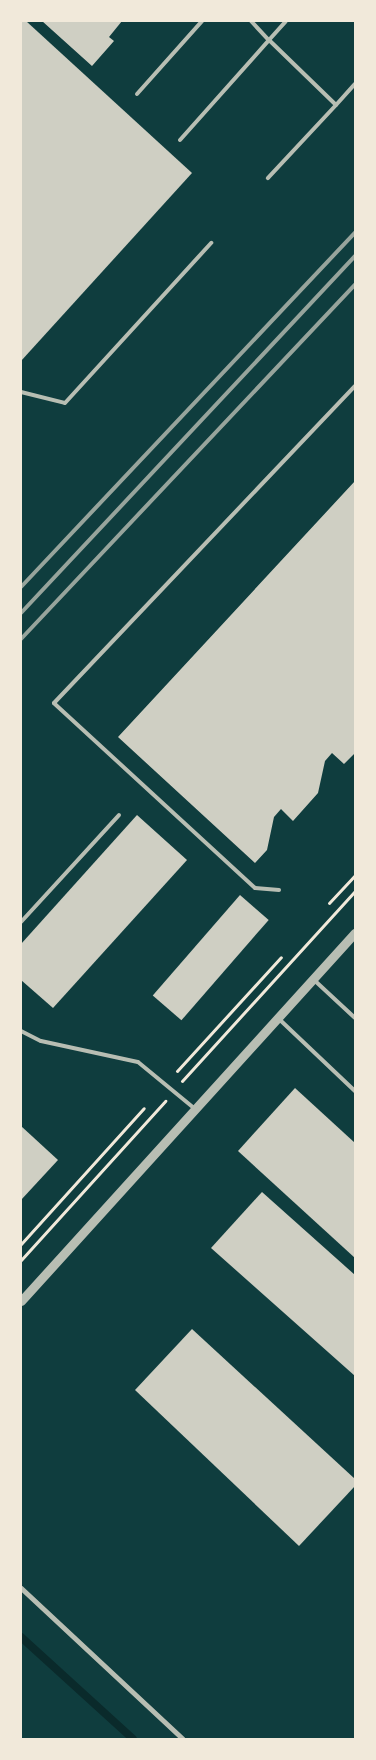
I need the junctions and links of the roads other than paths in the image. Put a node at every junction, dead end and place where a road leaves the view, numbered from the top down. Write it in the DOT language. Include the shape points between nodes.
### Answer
graph roads {
  1 [pos="202,21"];
  2 [pos="251,21"];
  3 [pos="286,21"];
  4 [pos="269,40"];
  5 [pos="355,84"];
  6 [pos="137,94"];
  7 [pos="336,105"];
  8 [pos="180,140"];
  9 [pos="268,178"];
  10 [pos="211,243"];
  11 [pos="355,386"];
  12 [pos="21,392"];
  13 [pos="119,815"];
  14 [pos="279,890"];
  15 [pos="21,922"];
  16 [pos="355,933"];
  17 [pos="313,979"];
  18 [pos="278,1018"];
  19 [pos="355,1018"];
  20 [pos="21,1031"];
  21 [pos="355,1091"];
  22 [pos="195,1109"];
  23 [pos="21,1301"];
  24 [pos="21,1588"];
  25 [pos="183,1739"];
  1 -- 6 [label="lane"];
  2 -- 4 [label="lane"];
  3 -- 4 [label="lane"];
  4 -- 7 [label="lane"];
  4 -- 8 [label="lane"];
  5 -- 7 [label="lane"];
  7 -- 9 [label="lane"];
  10 -- 12 [label="lane" via="65,403"];
  11 -- 14 [label="lane" via="54,703 256,888"];
  13 -- 15 [label="lane"];
  16 -- 17 [label="street"];
  17 -- 18 [label="street"];
  17 -- 19 [label="lane"];
  18 -- 21 [label="lane"];
  18 -- 22 [label="street"];
  20 -- 22 [label="lane" via="41,1041 138,1062"];
  22 -- 23 [label="street"];
  24 -- 25 [label="street"];
}
